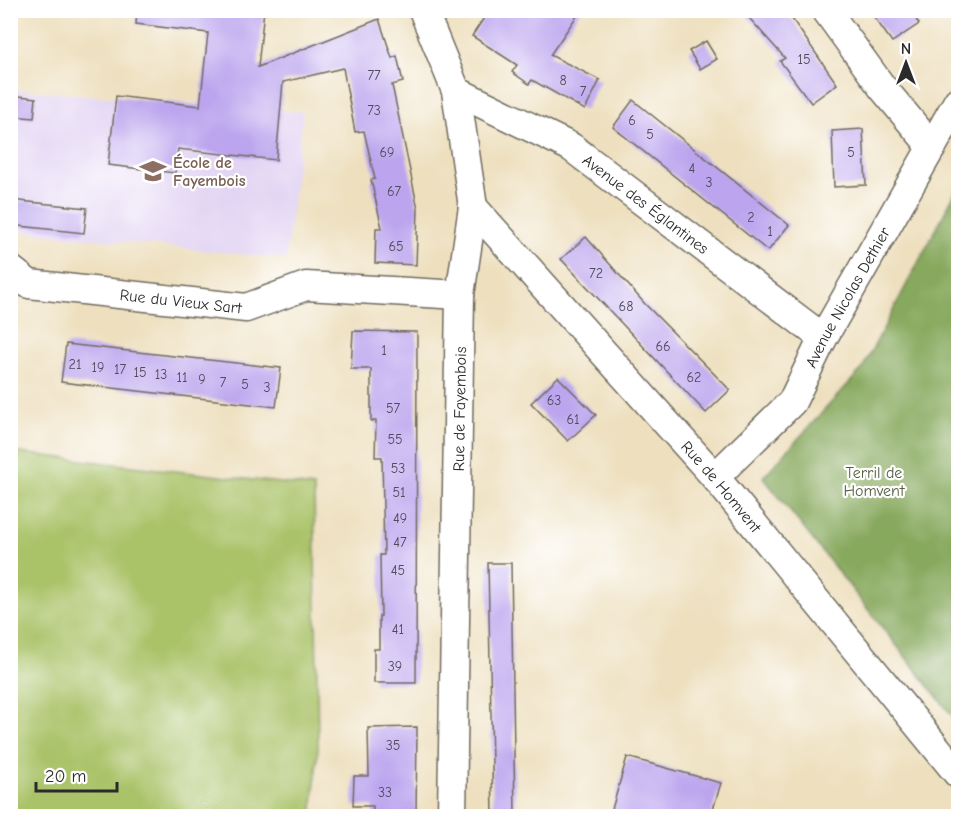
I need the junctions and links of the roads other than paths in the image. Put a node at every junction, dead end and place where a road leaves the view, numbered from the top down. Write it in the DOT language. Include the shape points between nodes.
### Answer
graph roads {
  1 [pos="423,10"];
  2 [pos="826,10"];
  3 [pos="456,91"];
  4 [pos="958,101"];
  5 [pos="932,147"];
  6 [pos="473,207"];
  7 [pos="10,269"];
  8 [pos="460,295"];
  9 [pos="823,338"];
  10 [pos="715,477"];
  11 [pos="958,774"];
  12 [pos="452,816"];
  1 -- 3 [label="street, Rue de Fayembois"];
  2 -- 5 [label="street"];
  3 -- 6 [label="street, Rue de Fayembois"];
  3 -- 9 [label="street, Avenue des Églantines" via="571,147"];
  4 -- 5 [label="street, Avenue Nicolas Dethier"];
  5 -- 9 [label="street, Avenue Nicolas Dethier"];
  6 -- 8 [label="street, Rue de Fayembois"];
  6 -- 10 [label="street, Rue de Homvent"];
  7 -- 8 [label="street, Rue du Vieux Sart" via="29,284 246,308 306,286"];
  8 -- 12 [label="street, Rue de Fayembois"];
  9 -- 10 [label="street, Avenue Nicolas Dethier" via="792,402"];
  10 -- 11 [label="street, Rue de Homvent"];
}
